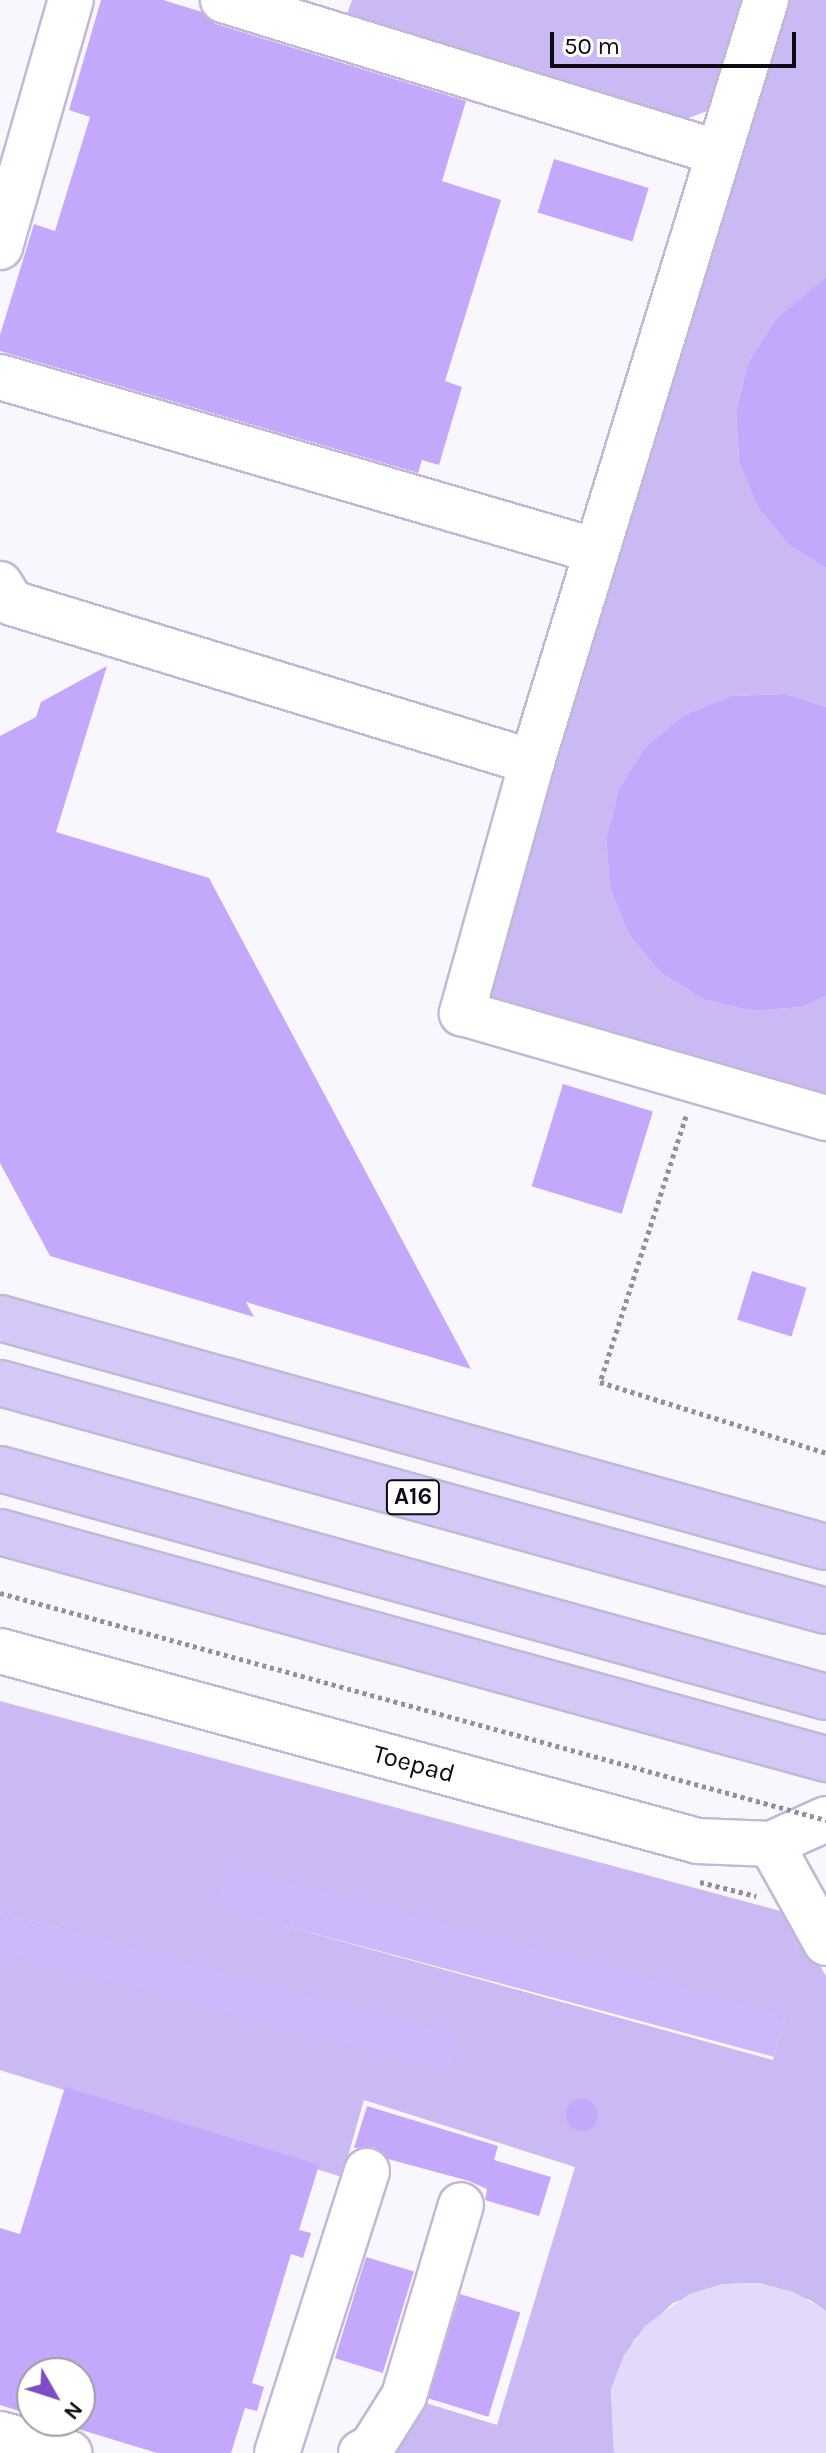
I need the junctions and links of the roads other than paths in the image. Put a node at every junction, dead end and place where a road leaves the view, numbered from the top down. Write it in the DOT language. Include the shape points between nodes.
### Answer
graph roads {
  1 [pos="71,0"];
  2 [pos="223,0"];
  3 [pos="766,0"];
  4 [pos="719,153"];
  5 [pos="0,247"];
  6 [pos="0,377"];
  7 [pos="596,551"];
  8 [pos="4,598"];
  9 [pos="532,762"];
  10 [pos="826,1118"];
  11 [pos="0,1318"];
  12 [pos="0,1383"];
  13 [pos="0,1469"];
  14 [pos="0,1532"];
  15 [pos="826,1547"];
  16 [pos="826,1611"];
  17 [pos="0,1651"];
  18 [pos="826,1697"];
  19 [pos="826,1759"];
  20 [pos="812,1834"];
  21 [pos="826,1943"];
  22 [pos="367,2171"];
  23 [pos="461,2205"];
  24 [pos="0,2434"];
  25 [pos="69,2453"];
  26 [pos="277,2453"];
  27 [pos="361,2453"];
  1 -- 5 [label="street"];
  2 -- 4 [label="street"];
  3 -- 4 [label="street"];
  4 -- 7 [label="street"];
  6 -- 7 [label="street"];
  7 -- 9 [label="street"];
  8 -- 9 [label="street"];
  9 -- 10 [label="street" via="462,1013"];
  11 -- 15 [label="highway, A16"];
  12 -- 16 [label="highway, A16"];
  13 -- 18 [label="highway"];
  14 -- 19 [label="highway"];
  17 -- 20 [label="street, Toepad" via="698,1841"];
  20 -- 21 [label="street"];
  22 -- 26 [label="street"];
  23 -- 27 [label="street" via="404,2396 372,2447"];
  24 -- 25 [label="street"];
}
